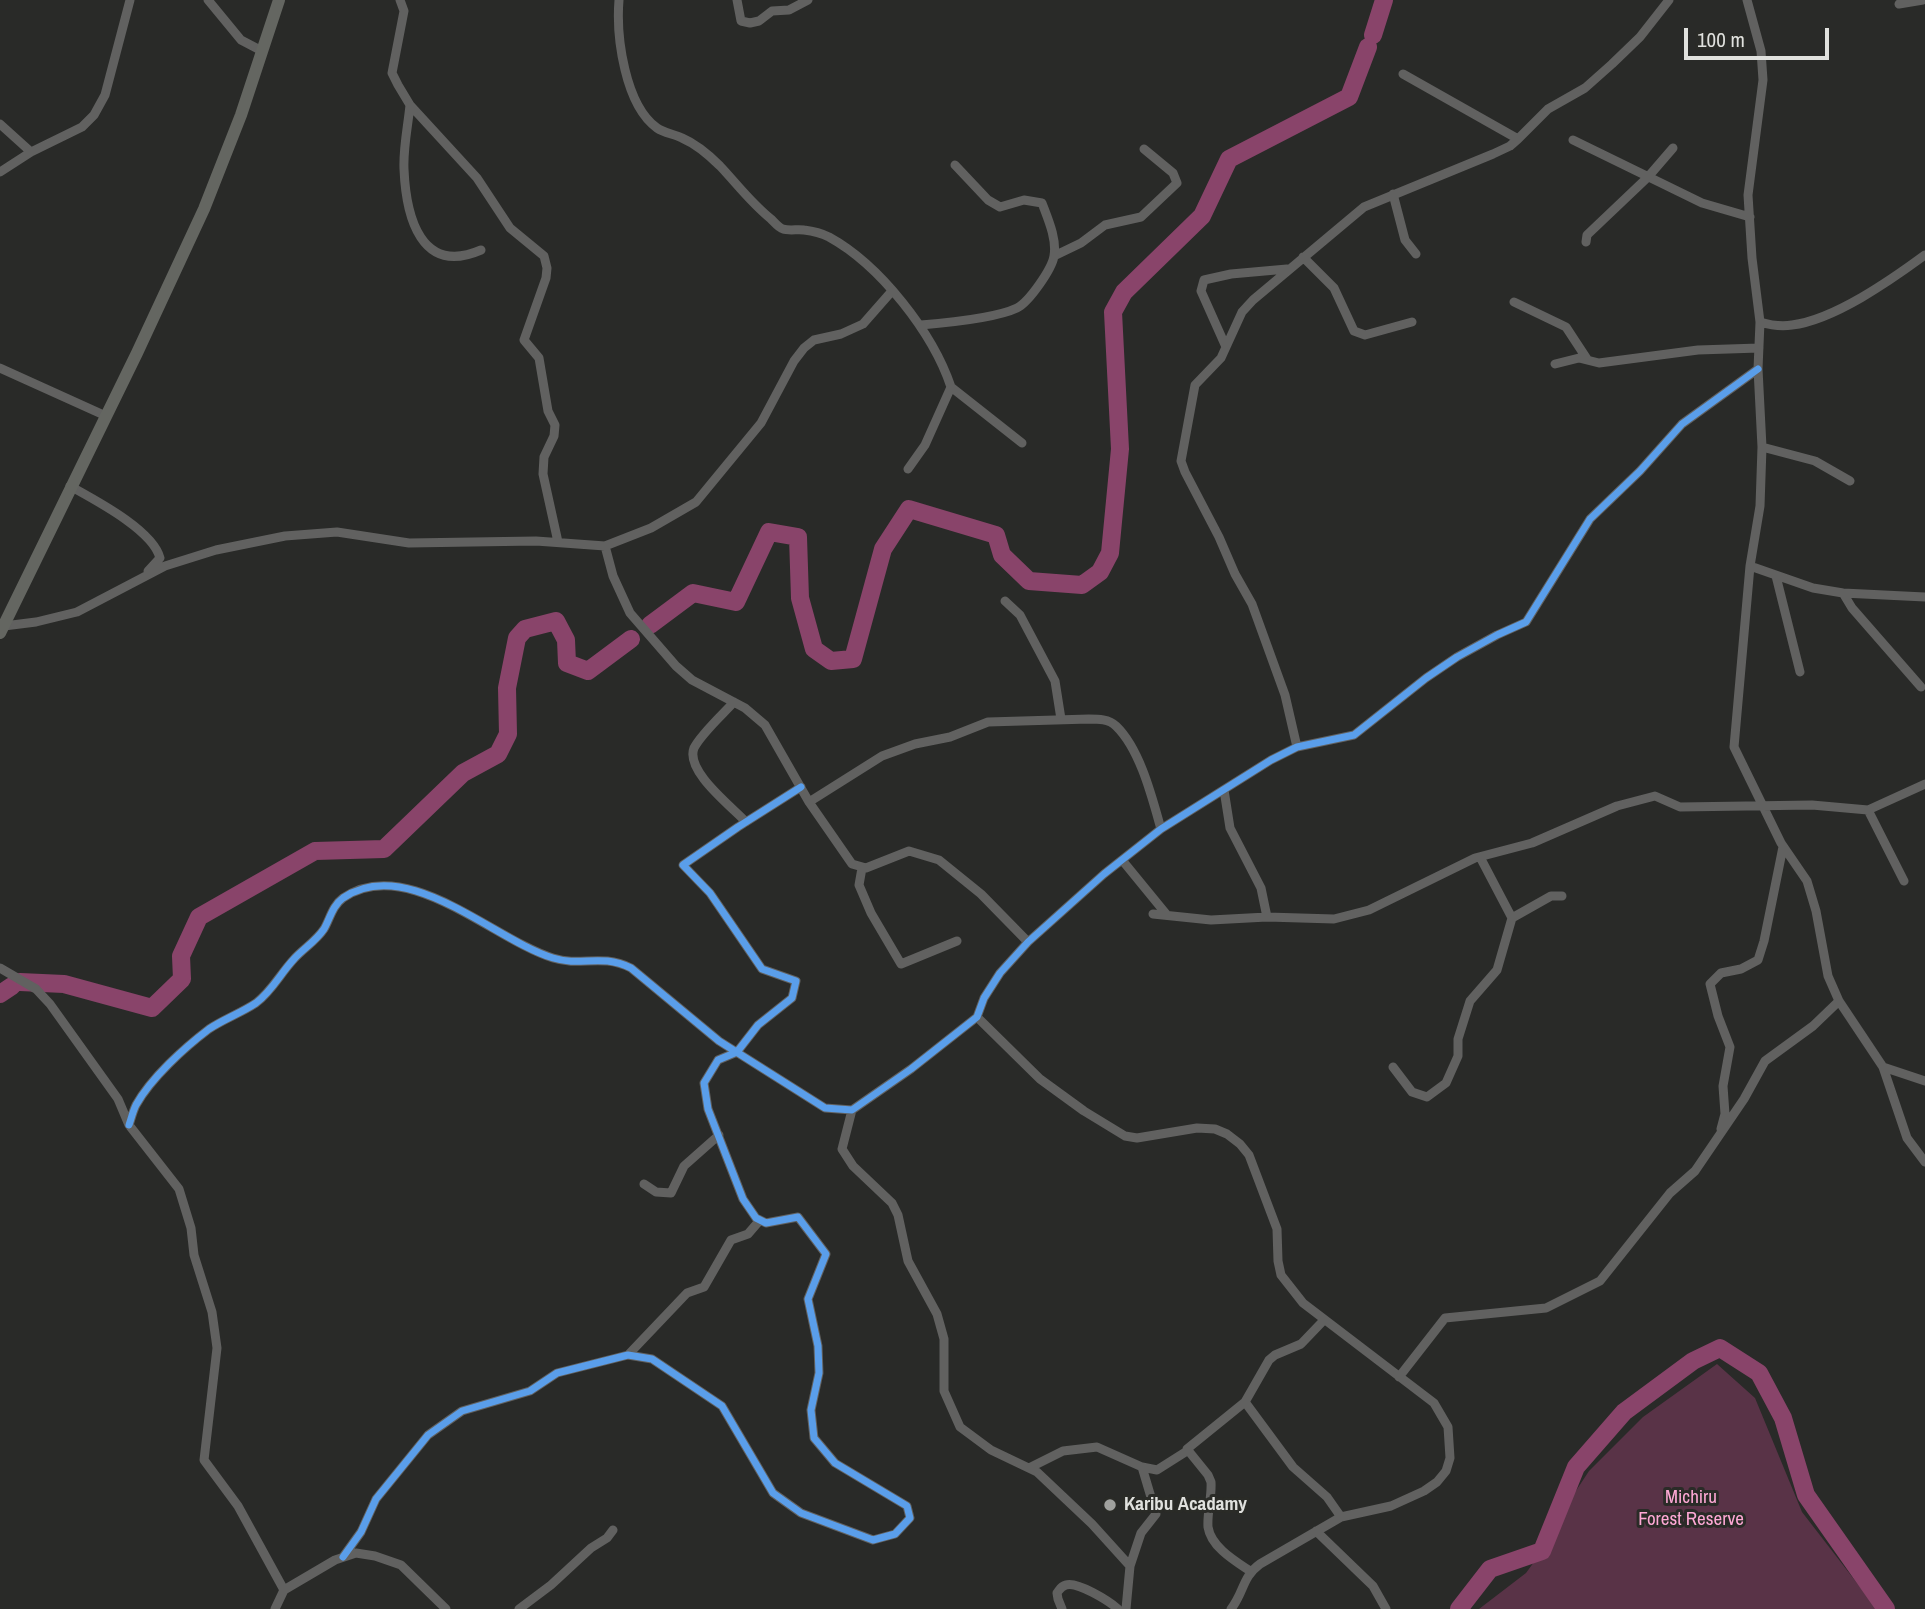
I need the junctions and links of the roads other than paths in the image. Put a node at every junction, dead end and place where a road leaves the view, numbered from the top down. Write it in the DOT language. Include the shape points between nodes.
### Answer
graph roads {
  1 [pos="130,0"];
  2 [pos="208,0"];
  3 [pos="279,0"];
  4 [pos="400,0"];
  5 [pos="619,0"];
  6 [pos="737,0"];
  7 [pos="808,0"];
  8 [pos="1669,0"];
  9 [pos="1747,0"];
  10 [pos="1923,0"];
  11 [pos="1899,4"];
  12 [pos="262,51"];
  13 [pos="1403,75"];
  14 [pos="410,105"];
  15 [pos="0,124"];
  16 [pos="1518,139"];
  17 [pos="1573,140"];
  18 [pos="1673,148"];
  19 [pos="1144,149"];
  20 [pos="31,152"];
  21 [pos="955,165"];
  22 [pos="0,172"];
  23 [pos="1648,177"];
  24 [pos="1393,194"];
  25 [pos="1750,217"];
  26 [pos="1586,242"];
  27 [pos="481,250"];
  28 [pos="1416,254"];
  29 [pos="1925,255"];
  30 [pos="1054,256"];
  31 [pos="1303,257"];
  32 [pos="1289,269"];
  33 [pos="892,291"];
  34 [pos="1514,302"];
  35 [pos="1760,322"];
  36 [pos="1412,323"];
  37 [pos="920,325"];
  38 [pos="1226,347"];
  39 [pos="1759,348"];
  40 [pos="1587,359"];
  41 [pos="1555,364"];
  42 [pos="0,368"];
  43 [pos="1758,369"];
  44 [pos="951,387"];
  45 [pos="107,416"];
  46 [pos="1022,443"];
  47 [pos="1762,447"];
  48 [pos="908,470"];
  49 [pos="1850,481"];
  50 [pos="70,486"];
  51 [pos="558,542"];
  52 [pos="605,545"];
  53 [pos="1750,566"];
  54 [pos="1776,576"];
  55 [pos="137,580"];
  56 [pos="1843,593"];
  57 [pos="1925,597"];
  58 [pos="1005,601"];
  59 [pos="2,630"];
  60 [pos="1801,673"];
  61 [pos="1921,687"];
  62 [pos="734,702"];
  63 [pos="1061,719"];
  64 [pos="1297,747"];
  65 [pos="1925,784"];
  66 [pos="801,787"];
  67 [pos="1224,790"];
  68 [pos="810,802"];
  69 [pos="1760,805"];
  70 [pos="1868,810"];
  71 [pos="747,822"];
  72 [pos="1161,829"];
  73 [pos="1783,847"];
  74 [pos="1480,857"];
  75 [pos="1122,860"];
  76 [pos="862,868"];
  77 [pos="1904,881"];
  78 [pos="1562,896"];
  79 [pos="1153,914"];
  80 [pos="1167,915"];
  81 [pos="1268,918"];
  82 [pos="1512,918"];
  83 [pos="957,941"];
  84 [pos="1028,942"];
  85 [pos="0,968"];
  86 [pos="1839,1001"];
  87 [pos="977,1017"];
  88 [pos="737,1052"];
  89 [pos="1393,1067"];
  90 [pos="1883,1067"];
  91 [pos="1925,1081"];
  92 [pos="852,1110"];
  93 [pos="130,1125"];
  94 [pos="719,1135"];
  95 [pos="1718,1138"];
  96 [pos="1925,1162"];
  97 [pos="644,1184"];
  98 [pos="760,1220"];
  99 [pos="1324,1320"];
  100 [pos="628,1355"];
  101 [pos="1399,1377"];
  102 [pos="1245,1402"];
  103 [pos="1187,1451"];
  104 [pos="1142,1467"];
  105 [pos="1029,1468"];
  106 [pos="1341,1517"];
  107 [pos="613,1530"];
  108 [pos="1316,1531"];
  109 [pos="343,1557"];
  110 [pos="1130,1566"];
  111 [pos="1250,1571"];
  112 [pos="284,1590"];
  113 [pos="275,1609"];
  114 [pos="446,1609"];
  115 [pos="519,1609"];
  116 [pos="1062,1609"];
  117 [pos="1118,1609"];
  118 [pos="1126,1609"];
  119 [pos="1232,1609"];
  120 [pos="1386,1609"];
  1 -- 20 [label="street" via="106,95 94,116 82,127"];
  2 -- 12 [label="street" via="241,40"];
  3 -- 12 [label="main road"];
  4 -- 14 [label="street" via="404,12 392,73"];
  5 -- 33 [label="street" via="622,55 635,99 646,118 659,130 703,150 753,205 783,229 828,237"];
  6 -- 7 [label="street" via="741,21 750,23"];
  8 -- 16 [label="street" via="1612,64 1585,88 1548,109"];
  9 -- 25 [label="street" via="1761,51 1763,80 1748,195"];
  10 -- 11 [label="street"];
  12 -- 45 [label="main road" via="204,209"];
  13 -- 16 [label="street"];
  14 -- 27 [label="street" via="404,168 417,233 444,256 468,256"];
  14 -- 51 [label="street" via="477,178 510,228 544,256 546,278 524,340 539,358 548,411 555,425 543,474"];
  15 -- 20 [label="street"];
  16 -- 24 [label="street" via="1493,155"];
  17 -- 23 [label="street"];
  18 -- 23 [label="street"];
  19 -- 30 [label="street" via="1173,173 1177,183 1141,217 1105,225"];
  20 -- 22 [label="street"];
  21 -- 30 [label="street" via="1000,207 1024,200 1042,203 1052,228"];
  23 -- 25 [label="street" via="1702,203"];
  23 -- 26 [label="street" via="1587,235"];
  24 -- 28 [label="street" via="1405,240"];
  24 -- 31 [label="street" via="1364,207"];
  25 -- 35 [label="street"];
  29 -- 35 [label="street" via="1820,319 1791,326"];
  30 -- 37 [label="street" via="1034,294 1017,308"];
  31 -- 32 [label="street"];
  31 -- 36 [label="street" via="1334,288 1354,331 1365,335"];
  32 -- 38 [label="street" via="1242,312"];
  32 -- 38 [label="street" via="1204,280 1201,291"];
  33 -- 37 [label="street"];
  33 -- 52 [label="street" via="863,324 814,340 804,348 761,423 696,502 652,528"];
  34 -- 40 [label="street" via="1566,327"];
  35 -- 39 [label="street"];
  37 -- 44 [label="street"];
  38 -- 64 [label="street" via="1222,358 1195,386 1181,461 1252,604 1285,695"];
  39 -- 40 [label="street" via="1698,350 1599,363"];
  39 -- 43 [label="street"];
  40 -- 41 [label="street"];
  42 -- 45 [label="street"];
  43 -- 47 [label="street"];
  43 -- 64 [label="street" via="1682,424 1590,520 1529,619 1457,657 1354,735"];
  44 -- 46 [label="street"];
  44 -- 48 [label="street" via="925,445"];
  45 -- 50 [label="main road"];
  47 -- 49 [label="street" via="1815,461"];
  47 -- 53 [label="street" via="1760,506"];
  50 -- 55 [label="street" via="136,529 158,551 156,564"];
  50 -- 59 [label="main road"];
  51 -- 52 [label="street"];
  51 -- 55 [label="street" via="409,544 316,532 216,550"];
  52 -- 62 [label="street" via="630,613 692,680"];
  53 -- 54 [label="street"];
  53 -- 69 [label="street" via="1733,737"];
  54 -- 56 [label="street"];
  54 -- 60 [label="street"];
  55 -- 59 [label="street" via="77,612"];
  56 -- 57 [label="street"];
  56 -- 61 [label="street"];
  58 -- 63 [label="street" via="1020,615 1055,681"];
  62 -- 66 [label="street" via="765,724"];
  62 -- 71 [label="street" via="695,745 691,757 697,771"];
  63 -- 68 [label="street" via="988,722 915,744 882,756"];
  63 -- 72 [label="street" via="1115,724 1133,750"];
  64 -- 67 [label="street"];
  65 -- 70 [label="street"];
  66 -- 68 [label="street"];
  66 -- 71 [label="street"];
  67 -- 72 [label="street"];
  67 -- 81 [label="street" via="1230,828 1261,888"];
  68 -- 76 [label="street" via="852,864"];
  69 -- 70 [label="street"];
  69 -- 73 [label="street"];
  69 -- 74 [label="street" via="1680,807 1655,796 1617,806 1532,843"];
  70 -- 77 [label="street"];
  71 -- 88 [label="street" via="684,865 710,893 762,969 796,981 792,998 758,1025"];
  72 -- 75 [label="street"];
  73 -- 86 [label="street" via="1807,881 1828,976"];
  73 -- 95 [label="street" via="1758,960 1721,973 1710,984 1730,1047 1723,1086 1725,1114"];
  74 -- 81 [label="street" via="1369,910 1334,919"];
  74 -- 82 [label="street"];
  75 -- 80 [label="street"];
  75 -- 84 [label="street"];
  76 -- 83 [label="street" via="859,885 901,964"];
  76 -- 84 [label="street" via="909,851 939,860"];
  78 -- 82 [label="street" via="1551,896"];
  79 -- 80 [label="street"];
  80 -- 81 [label="street"];
  82 -- 89 [label="street" via="1497,970 1470,1001 1458,1056 1446,1083 1427,1097 1412,1092"];
  84 -- 87 [label="street" via="1000,973"];
  85 -- 93 [label="street" via="36,989 50,1004 118,1099"];
  86 -- 90 [label="street"];
  86 -- 95 [label="street" via="1765,1061"];
  87 -- 92 [label="street"];
  87 -- 99 [label="street" via="1040,1079 1125,1136 1215,1129 1240,1144 1249,1155 1277,1228 1281,1275"];
  88 -- 92 [label="street" via="825,1108"];
  88 -- 93 [label="street" via="616,961 554,959 427,894 397,887 375,888 340,901 325,928 265,995 209,1030 162,1072 135,1106"];
  88 -- 94 [label="street" via="719,1060 704,1083"];
  90 -- 91 [label="street"];
  90 -- 96 [label="street" via="1907,1138"];
  92 -- 105 [label="street" via="842,1149 898,1215 908,1261 937,1314 944,1339 944,1391 960,1427 991,1450"];
  93 -- 112 [label="street" via="179,1189 216,1331 204,1460 238,1506"];
  94 -- 97 [label="street" via="684,1166 671,1193 656,1192"];
  94 -- 98 [label="street" via="743,1199"];
  95 -- 101 [label="street" via="1600,1281 1546,1308 1445,1318"];
  98 -- 100 [label="street" via="748,1234 731,1240 704,1287 687,1293"];
  98 -- 100 [label="street" via="798,1217 827,1254 808,1299 819,1359 811,1410 814,1438 835,1463 907,1506 910,1518 895,1534 873,1541 801,1513 772,1493 722,1406 652,1359"];
  99 -- 101 [label="street"];
  99 -- 102 [label="street" via="1301,1344 1269,1360"];
  100 -- 109 [label="street" via="557,1373 530,1391 462,1410 428,1435 376,1499"];
  101 -- 106 [label="street" via="1434,1403 1443,1416 1450,1458 1446,1471 1437,1482 1391,1506"];
  102 -- 103 [label="street"];
  102 -- 106 [label="street" via="1300,1475 1318,1488"];
  103 -- 104 [label="street" via="1157,1470"];
  103 -- 111 [label="street" via="1211,1482 1211,1537"];
  104 -- 105 [label="street" via="1097,1447 1063,1451"];
  104 -- 110 [label="street" via="1156,1514 1141,1533"];
  105 -- 110 [label="street"];
  106 -- 108 [label="street"];
  107 -- 115 [label="street"];
  108 -- 111 [label="street"];
  108 -- 120 [label="street" via="1373,1586"];
  109 -- 112 [label="street"];
  109 -- 114 [label="street" via="356,1553 393,1561"];
  110 -- 118 [label="street"];
  111 -- 119 [label="street"];
  112 -- 113 [label="street"];
  116 -- 117 [label="street" via="1057,1593 1072,1584"];
}
